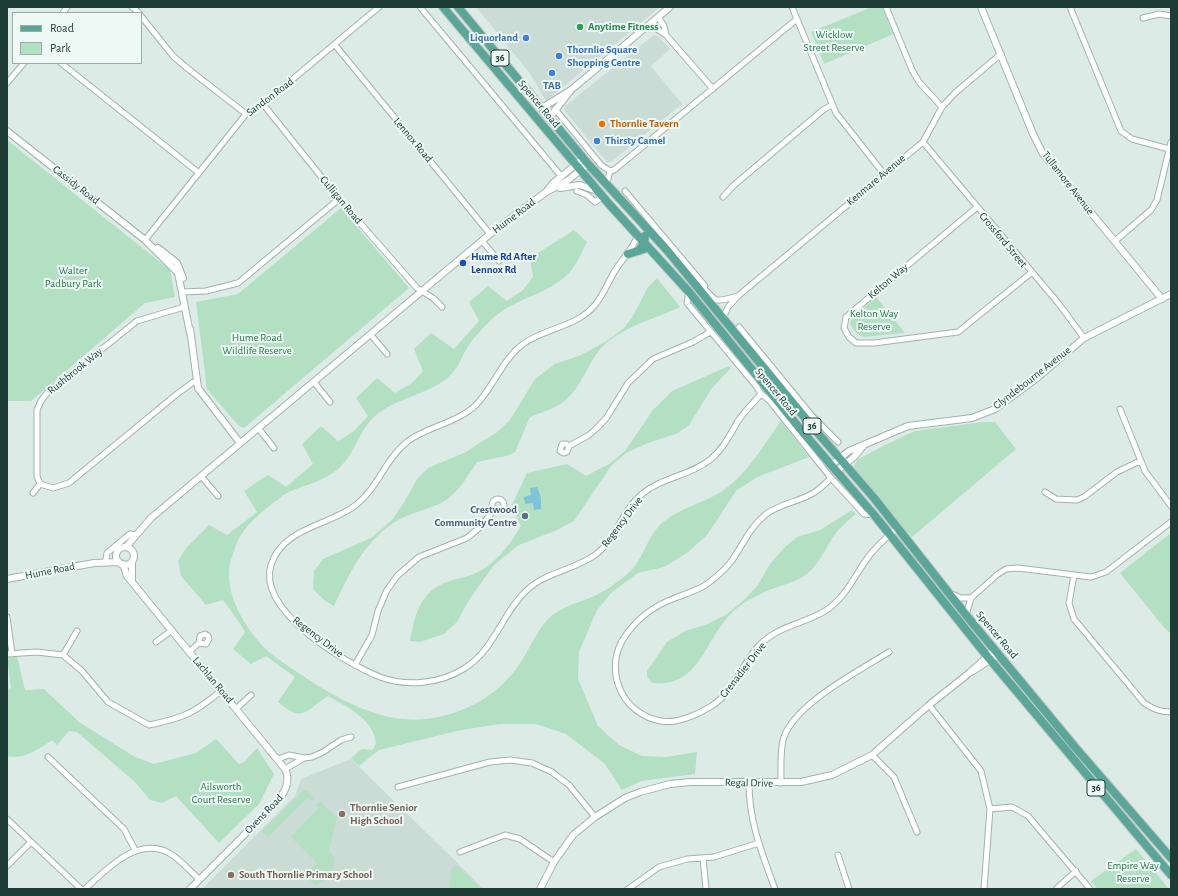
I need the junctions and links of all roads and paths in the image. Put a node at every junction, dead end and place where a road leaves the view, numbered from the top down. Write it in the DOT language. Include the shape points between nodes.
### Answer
graph roads {
  1 [pos="379,7"];
  2 [pos="420,7"];
  3 [pos="443,7"];
  4 [pos="458,7"];
  5 [pos="670,7"];
  6 [pos="792,7"];
  7 [pos="886,7"];
  8 [pos="982,7"];
  9 [pos="1070,7"];
  10 [pos="1171,16"];
  11 [pos="142,17"];
  12 [pos="658,18"];
  13 [pos="1143,18"];
  14 [pos="797,19"];
  15 [pos="652,22"];
  16 [pos="666,35"];
  17 [pos="335,45"];
  18 [pos="490,46"];
  19 [pos="1001,54"];
  20 [pos="23,64"];
  21 [pos="62,64"];
  22 [pos="7,82"];
  23 [pos="713,89"];
  24 [pos="571,90"];
  25 [pos="263,104"];
  26 [pos="525,105"];
  27 [pos="832,105"];
  28 [pos="542,108"];
  29 [pos="942,108"];
  30 [pos="555,109"];
  31 [pos="246,114"];
  32 [pos="550,117"];
  33 [pos="7,131"];
  34 [pos="922,142"];
  35 [pos="1171,142"];
  36 [pos="1169,149"];
  37 [pos="586,161"];
  38 [pos="578,168"];
  39 [pos="610,170"];
  40 [pos="199,173"];
  41 [pos="884,174"];
  42 [pos="562,176"];
  43 [pos="606,183"];
  44 [pos="554,189"];
  45 [pos="625,190"];
  46 [pos="577,191"];
  47 [pos="546,192"];
  48 [pos="600,194"];
  49 [pos="723,197"];
  50 [pos="339,199"];
  51 [pos="976,208"];
  52 [pos="490,234"];
  53 [pos="638,234"];
  54 [pos="145,240"];
  55 [pos="482,241"];
  56 [pos="644,241"];
  57 [pos="1115,241"];
  58 [pos="640,249"];
  59 [pos="628,254"];
  60 [pos="679,260"];
  61 [pos="499,261"];
  62 [pos="1031,273"];
  63 [pos="681,284"];
  64 [pos="695,285"];
  65 [pos="705,286"];
  66 [pos="424,291"];
  67 [pos="184,292"];
  68 [pos="1171,294"];
  69 [pos="738,296"];
  70 [pos="1162,299"];
  71 [pos="184,307"];
  72 [pos="442,307"];
  73 [pos="723,319"];
  74 [pos="739,327"];
  75 [pos="712,329"];
  76 [pos="190,333"];
  77 [pos="371,335"];
  78 [pos="1084,338"];
  79 [pos="744,345"];
  80 [pos="755,346"];
  81 [pos="387,354"];
  82 [pos="196,382"];
  83 [pos="314,382"];
  84 [pos="761,394"];
  85 [pos="330,402"];
  86 [pos="1120,409"];
  87 [pos="812,420"];
  88 [pos="259,429"];
  89 [pos="242,442"];
  90 [pos="838,442"];
  91 [pos="569,446"];
  92 [pos="274,448"];
  93 [pos="843,461"];
  94 [pos="1140,461"];
  95 [pos="833,471"];
  96 [pos="202,476"];
  97 [pos="40,484"];
  98 [pos="1045,492"];
  99 [pos="33,493"];
  100 [pos="218,496"];
  101 [pos="1171,506"];
  102 [pos="494,510"];
  103 [pos="1171,522"];
  104 [pos="898,528"];
  105 [pos="137,534"];
  106 [pos="889,534"];
  107 [pos="126,547"];
  108 [pos="132,551"];
  109 [pos="117,555"];
  110 [pos="921,558"];
  111 [pos="106,559"];
  112 [pos="132,562"];
  113 [pos="94,563"];
  114 [pos="121,563"];
  115 [pos="1074,575"];
  116 [pos="7,579"];
  117 [pos="132,582"];
  118 [pos="947,592"];
  119 [pos="971,598"];
  120 [pos="948,608"];
  121 [pos="966,615"];
  122 [pos="7,617"];
  123 [pos="172,630"];
  124 [pos="77,631"];
  125 [pos="156,642"];
  126 [pos="199,643"];
  127 [pos="189,652"];
  128 [pos="889,652"];
  129 [pos="997,652"];
  130 [pos="10,654"];
  131 [pos="63,655"];
  132 [pos="989,658"];
  133 [pos="355,664"];
  134 [pos="1012,671"];
  135 [pos="221,691"];
  136 [pos="251,695"];
  137 [pos="1022,699"];
  138 [pos="929,705"];
  139 [pos="236,709"];
  140 [pos="1171,712"];
  141 [pos="351,737"];
  142 [pos="872,755"];
  143 [pos="48,757"];
  144 [pos="304,758"];
  145 [pos="278,759"];
  146 [pos="285,769"];
  147 [pos="749,783"];
  148 [pos="782,783"];
  149 [pos="398,788"];
  150 [pos="1120,800"];
  151 [pos="990,809"];
  152 [pos="595,817"];
  153 [pos="7,819"];
  154 [pos="1132,830"];
  155 [pos="917,832"];
  156 [pos="31,842"];
  157 [pos="759,843"];
  158 [pos="135,850"];
  159 [pos="460,852"];
  160 [pos="838,855"];
  161 [pos="702,858"];
  162 [pos="1171,858"];
  163 [pos="554,862"];
  164 [pos="7,866"];
  165 [pos="1076,871"];
  166 [pos="1171,875"];
  167 [pos="199,879"];
  168 [pos="81,889"];
  169 [pos="85,889"];
  170 [pos="190,889"];
  171 [pos="540,889"];
  172 [pos="628,889"];
  173 [pos="706,889"];
  174 [pos="775,889"];
  175 [pos="850,889"];
  176 [pos="984,889"];
  177 [pos="1056,889"];
  178 [pos="1090,889"];
  1 -- 17 [label="street, Sandon Road"];
  2 -- 42 [label="street"];
  3 -- 26 [label="main road, Spencer Road / 36"];
  4 -- 18 [label="main road, Spencer Road / 36"];
  5 -- 12 [label="street"];
  6 -- 14 [label="street"];
  7 -- 29 [label="street" via="912,70"];
  8 -- 19 [label="street, Tullamore Avenue"];
  9 -- 36 [label="street" via="1121,131 1132,139"];
  10 -- 13 [label="street" via="1159,14"];
  11 -- 31 [label="street" via="174,56"];
  12 -- 15 [label="street"];
  12 -- 16 [label="street" via="664,26"];
  14 -- 23 [label="street"];
  14 -- 27 [label="street"];
  15 -- 16 [label="street"];
  15 -- 24 [label="street"];
  16 -- 23 [label="street"];
  17 -- 25 [label="street, Sandon Road"];
  17 -- 52 [label="street, Lennox Road"];
  18 -- 26 [label="main road" via="489,54 522,94"];
  18 -- 28 [label="main road, Spencer Road / 36"];
  19 -- 29 [label="street, Kenmare Avenue" via="955,93"];
  19 -- 57 [label="street, Tullamore Avenue" via="1043,154"];
  20 -- 22 [label="street"];
  21 -- 40 [label="street"];
  23 -- 39 [label="street" via="614,170"];
  24 -- 28 [label="street"];
  24 -- 30 [label="street"];
  25 -- 31 [label="street, Sandon Road"];
  25 -- 50 [label="street, Culligan Road"];
  26 -- 38 [label="main road, Spencer Road / 36"];
  27 -- 41 [label="street" via="842,122"];
  27 -- 49 [label="street"];
  28 -- 32 [label="main road, Spencer Road / 36"];
  29 -- 34 [label="street, Kenmare Avenue"];
  30 -- 32 [label="street"];
  30 -- 39 [label="street, Spencer Road" via="601,165"];
  31 -- 40 [label="street, Sandon Road"];
  32 -- 37 [label="main road, Spencer Road / 36"];
  33 -- 54 [label="street, Cassidy Road"];
  34 -- 41 [label="street, Kenmare Avenue"];
  34 -- 51 [label="street, Crossford Street"];
  35 -- 36 [label="street"];
  36 -- 57 [label="street" via="1157,200 1151,210"];
  37 -- 38 [label="street, Hume Road"];
  37 -- 43 [label="main road, Spencer Road / 36"];
  38 -- 42 [label="street, Hume Road"];
  38 -- 44 [label="street, Hume Road"];
  38 -- 48 [label="main road, Spencer Road / 36"];
  39 -- 43 [label="street"];
  40 -- 54 [label="street, Sandon Road"];
  41 -- 69 [label="street, Kenmare Avenue"];
  42 -- 47 [label="street, Hume Road"];
  43 -- 56 [label="main road" via="611,194 642,228"];
  43 -- 60 [label="main road, Spencer Road / 36"];
  44 -- 47 [label="street, Hume Road"];
  44 -- 48 [label="street, Hume Road" via="580,185"];
  45 -- 60 [label="street, Spencer Road"];
  46 -- 48 [label="street" via="588,195 595,202"];
  47 -- 52 [label="street, Hume Road"];
  48 -- 53 [label="main road, Spencer Road / 36"];
  50 -- 66 [label="street, Culligan Road" via="417,288"];
  50 -- 67 [label="street" via="238,283 206,291"];
  51 -- 62 [label="street, Crossford Street"];
  51 -- 62 [label="street, Kelton Way" via="846,317 844,328 849,337 856,343 874,343 958,332"];
  52 -- 55 [label="street, Hume Road"];
  53 -- 56 [label="main road, Spencer Road / 36"];
  53 -- 59 [label="street, Regency Drive"];
  54 -- 67 [label="street, Cassidy Road" via="178,263"];
  55 -- 61 [label="street, Hume Road"];
  55 -- 66 [label="street, Hume Road"];
  56 -- 58 [label="main road"];
  56 -- 63 [label="main road, Spencer Road / 36"];
  57 -- 70 [label="street, Tullamore Avenue"];
  58 -- 59 [label="main road"];
  58 -- 63 [label="main road" via="648,251 674,282"];
  59 -- 133 [label="street, Regency Drive" via="590,310 576,320 524,344 504,363 475,405 408,441 389,460 360,502 337,517 299,533 280,549 274,558 270,582 290,618"];
  60 -- 64 [label="main road, Spencer Road / 36"];
  60 -- 65 [label="street, Spencer Road"];
  60 -- 75 [label="main road" via="673,268 711,314"];
  62 -- 78 [label="street, Crossford Street" via="1059,304"];
  63 -- 75 [label="main road, Spencer Road / 36" via="689,292"];
  64 -- 69 [label="street, Kenmare Avenue" via="704,289 714,301"];
  64 -- 73 [label="main road, Spencer Road / 36"];
  66 -- 72 [label="street"];
  66 -- 77 [label="street, Hume Road"];
  67 -- 71 [label="street, Cassidy Road"];
  67 -- 76 [label="street, Cassidy Road"];
  68 -- 70 [label="street, Glyndebourne Avenue"];
  69 -- 73 [label="street, Kenmare Avenue" via="728,307"];
  70 -- 78 [label="street, Glyndebourne Avenue"];
  71 -- 76 [label="street, Cassidy Road"];
  71 -- 97 [label="street, Rushbrook Way" via="137,321 47,393 37,410 36,476"];
  73 -- 79 [label="main road, Spencer Road / 36"];
  74 -- 80 [label="street, Spencer Road"];
  75 -- 84 [label="street, Spencer Road"];
  75 -- 91 [label="street" via="693,342 653,359 628,382 598,427"];
  75 -- 95 [label="main road, Spencer Road / 36"];
  76 -- 82 [label="street, Cassidy Road"];
  77 -- 81 [label="street"];
  77 -- 83 [label="street, Hume Road"];
  78 -- 93 [label="street, Glyndebourne Avenue" via="996,409 972,418 908,426 849,451"];
  79 -- 80 [label="street"];
  79 -- 87 [label="main road, Spencer Road / 36"];
  80 -- 87 [label="street, Spencer Road"];
  82 -- 89 [label="street, Cassidy Road" via="202,394"];
  82 -- 97 [label="street" via="177,394 70,483 53,488"];
  83 -- 85 [label="street"];
  83 -- 88 [label="street, Hume Road"];
  84 -- 95 [label="street, Spencer Road"];
  84 -- 133 [label="street, Regency Drive" via="749,406 723,446 708,461 643,493 632,504 612,537 598,553 530,587 512,606 490,646 465,669 443,678 413,683 392,681"];
  86 -- 94 [label="street"];
  87 -- 90 [label="street, Spencer Road"];
  87 -- 93 [label="main road, Spencer Road / 36"];
  88 -- 89 [label="street, Hume Road"];
  88 -- 92 [label="street"];
  89 -- 96 [label="street, Hume Road"];
  93 -- 95 [label="street, Glyndebourne Avenue"];
  93 -- 104 [label="main road, Spencer Road / 36"];
  94 -- 98 [label="street" via="1116,472 1077,500 1056,499"];
  94 -- 101 [label="street"];
  95 -- 106 [label="main road, Spencer Road / 36"];
  95 -- 106 [label="street, Grenadier Drive" via="815,492 766,514 747,534 731,562 703,587 664,602 636,622 622,641 615,657 617,683 630,706 642,716 662,722 684,719 712,706 726,694 755,650 768,638 783,628 824,611 840,599 876,547"];
  96 -- 100 [label="street"];
  96 -- 105 [label="street, Hume Road" via="151,518"];
  97 -- 99 [label="street"];
  102 -- 133 [label="street" via="467,538 419,557 397,576 387,590 372,635"];
  103 -- 115 [label="street" via="1106,572 1091,577"];
  104 -- 106 [label="street, Grenadier Drive"];
  104 -- 110 [label="main road, Spencer Road / 36"];
  105 -- 107 [label="street, Hume Road"];
  105 -- 108 [label="street, Hume Road"];
  105 -- 111 [label="street" via="130,534 117,544 107,553"];
  106 -- 120 [label="main road, Spencer Road / 36"];
  107 -- 108 [label="street"];
  107 -- 109 [label="street, Hume Road"];
  108 -- 112 [label="street, Hume Road"];
  109 -- 111 [label="street, Hume Road"];
  109 -- 114 [label="street"];
  110 -- 118 [label="main road, Spencer Road / 36"];
  110 -- 120 [label="main road" via="917,558 916,561 946,600"];
  111 -- 113 [label="street, Hume Road"];
  112 -- 114 [label="street, Hume Road"];
  112 -- 117 [label="street"];
  113 -- 114 [label="street, Hume Road"];
  113 -- 116 [label="street, Hume Road"];
  114 -- 117 [label="street, Lachlan Road"];
  115 -- 119 [label="street" via="1018,568 1006,569"];
  115 -- 140 [label="street" via="1069,603 1074,619 1144,702 1152,709"];
  117 -- 123 [label="street, Lachlan Road"];
  118 -- 119 [label="street" via="961,598"];
  118 -- 121 [label="main road, Spencer Road / 36"];
  119 -- 121 [label="street"];
  120 -- 132 [label="main road, Spencer Road / 36"];
  121 -- 129 [label="main road, Spencer Road / 36"];
  122 -- 130 [label="street"];
  123 -- 125 [label="street"];
  123 -- 127 [label="street, Lachlan Road"];
  124 -- 131 [label="street"];
  126 -- 127 [label="street, Lachlan Road"];
  127 -- 135 [label="street, Lachlan Road"];
  128 -- 148 [label="street" via="803,708 783,739"];
  129 -- 132 [label="street, Regal Drive"];
  129 -- 134 [label="main road, Spencer Road / 36"];
  130 -- 131 [label="street" via="37,652"];
  131 -- 135 [label="street" via="82,671 108,702 149,725 188,715"];
  132 -- 137 [label="main road, Spencer Road / 36"];
  132 -- 138 [label="street, Regal Drive"];
  134 -- 137 [label="main road" via="1012,677 1021,689"];
  134 -- 150 [label="main road, Spencer Road / 36"];
  135 -- 139 [label="street, Lachlan Road"];
  136 -- 139 [label="street, Lachlan Road"];
  137 -- 154 [label="main road, Spencer Road / 36"];
  138 -- 142 [label="street, Regal Drive"];
  138 -- 151 [label="street" via="982,771"];
  139 -- 145 [label="street, Lachlan Road"];
  141 -- 144 [label="street" via="312,757"];
  142 -- 148 [label="street, Regal Drive" via="832,775 814,780"];
  142 -- 155 [label="street" via="894,777"];
  143 -- 158 [label="street" via="124,830"];
  144 -- 145 [label="street" via="289,755"];
  144 -- 146 [label="street"];
  145 -- 146 [label="street, Lachlan Road"];
  146 -- 167 [label="street, Ovens Road" via="288,782 285,792 278,801"];
  147 -- 148 [label="street, Regal Drive"];
  147 -- 152 [label="street, Regal Drive" via="692,782 654,787 625,798"];
  147 -- 157 [label="street" via="751,815"];
  149 -- 152 [label="street" via="490,762 510,760 532,763 552,772 569,785"];
  150 -- 154 [label="main road" via="1135,824"];
  150 -- 162 [label="main road, Spencer Road / 36"];
  151 -- 165 [label="street" via="1012,807 1028,816"];
  151 -- 176 [label="street"];
  152 -- 163 [label="street, Regal Drive" via="574,836"];
  153 -- 156 [label="street"];
  154 -- 166 [label="main road, Spencer Road / 36"];
  156 -- 164 [label="street"];
  156 -- 168 [label="street"];
  157 -- 161 [label="street" via="735,852"];
  157 -- 174 [label="street"];
  158 -- 167 [label="street" via="159,849 171,854"];
  158 -- 169 [label="street" via="112,864"];
  159 -- 163 [label="street" via="505,835 520,839"];
  160 -- 175 [label="street"];
  161 -- 172 [label="street" via="674,861 659,866"];
  161 -- 173 [label="street"];
  163 -- 171 [label="street, Regal Drive"];
  165 -- 177 [label="street"];
  165 -- 178 [label="street"];
  167 -- 170 [label="street, Ovens Road"];
}
